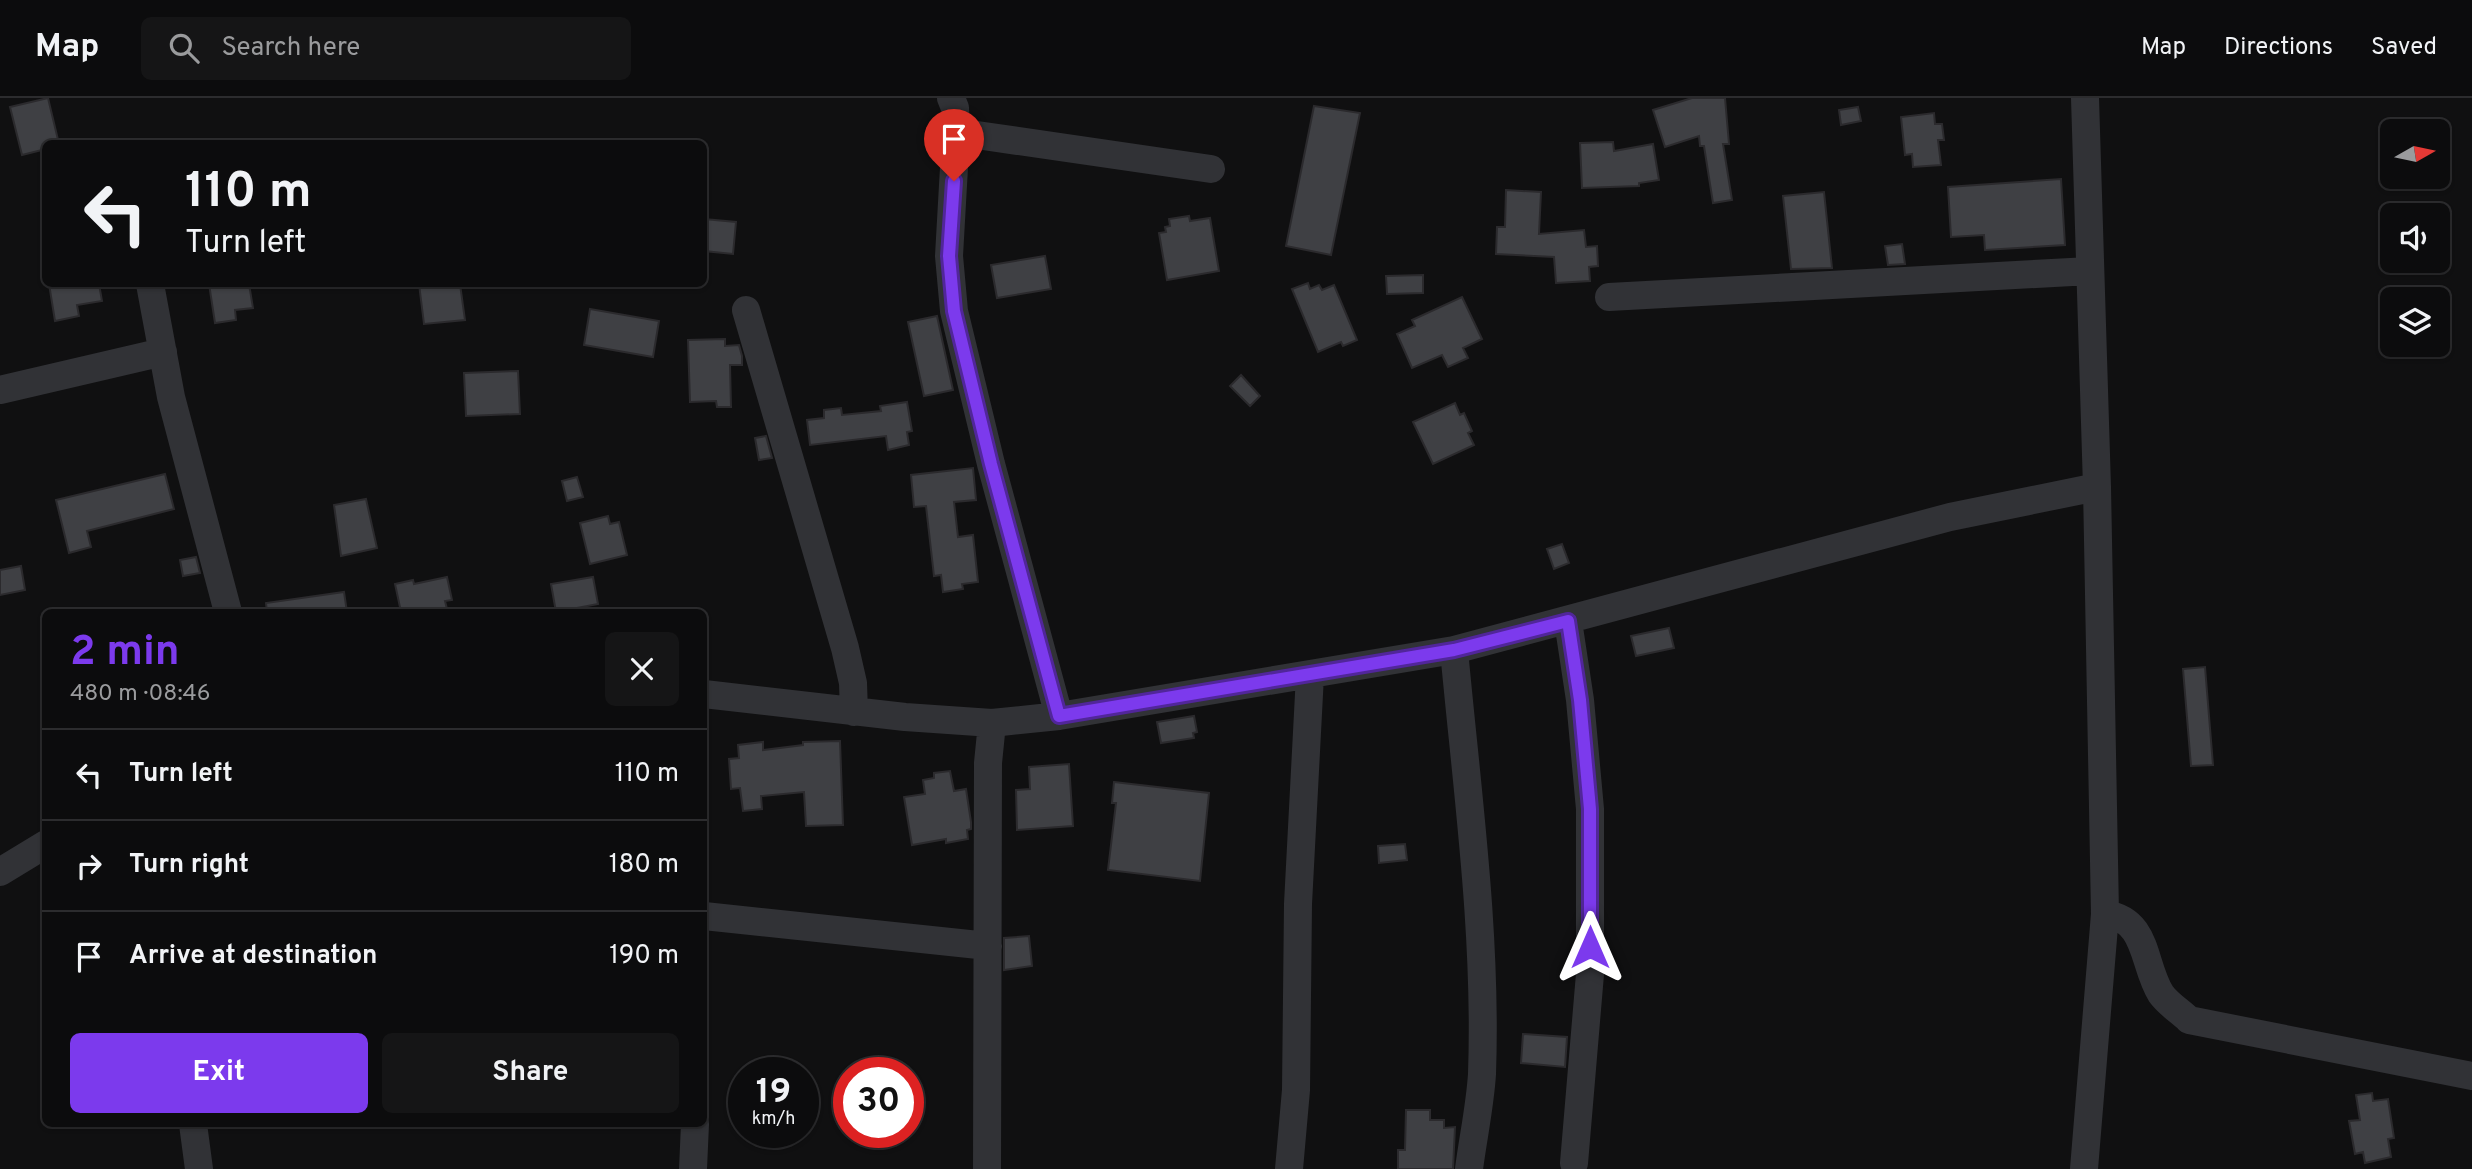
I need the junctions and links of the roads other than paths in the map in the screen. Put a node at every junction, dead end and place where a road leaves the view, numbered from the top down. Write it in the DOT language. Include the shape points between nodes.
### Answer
graph roads {
  1 [pos="951,98"];
  2 [pos="2085,98"];
  3 [pos="956,132"];
  4 [pos="1211,169"];
  5 [pos="2090,271"];
  6 [pos="151,287"];
  7 [pos="1609,297"];
  8 [pos="746,310"];
  9 [pos="163,352"];
  10 [pos="0,390"];
  11 [pos="2097,487"];
  12 [pos="227,609"];
  13 [pos="1568,621"];
  14 [pos="1454,650"];
  15 [pos="1310,675"];
  16 [pos="707,694"];
  17 [pos="854,712"];
  18 [pos="1059,716"];
  19 [pos="992,723"];
  20 [pos="42,846"];
  21 [pos="0,872"];
  22 [pos="2105,914"];
  23 [pos="707,916"];
  24 [pos="988,946"];
  25 [pos="2472,1076"];
  26 [pos="193,1127"];
  27 [pos="695,1127"];
  28 [pos="1574,1163"];
  29 [pos="200,1169"];
  30 [pos="693,1169"];
  31 [pos="987,1169"];
  32 [pos="1289,1169"];
  33 [pos="1469,1169"];
  34 [pos="2084,1169"];
  1 -- 3 [label="street"];
  2 -- 5 [label="street"];
  3 -- 4 [label="street"];
  3 -- 18 [label="street" via="949,256 954,311"];
  5 -- 7 [label="street"];
  5 -- 11 [label="street"];
  6 -- 9 [label="street"];
  8 -- 17 [label="street" via="845,648"];
  9 -- 10 [label="street"];
  9 -- 12 [label="street"];
  11 -- 13 [label="street" via="1950,517"];
  11 -- 22 [label="street"];
  13 -- 14 [label="street"];
  13 -- 28 [label="street" via="1590,809 1590,974"];
  14 -- 15 [label="street"];
  14 -- 33 [label="street" via="1478,906 1482,1027 1482,1077"];
  15 -- 18 [label="street"];
  15 -- 32 [label="street" via="1297,904 1296,1090"];
  16 -- 17 [label="street"];
  17 -- 19 [label="street"];
  18 -- 19 [label="street"];
  19 -- 24 [label="street"];
  20 -- 21 [label="street"];
  22 -- 25 [label="street" via="2120,916 2135,928 2162,995 2189,1020"];
  22 -- 34 [label="street"];
  23 -- 24 [label="street"];
  24 -- 31 [label="street"];
  26 -- 29 [label="street"];
  27 -- 30 [label="street"];
}
